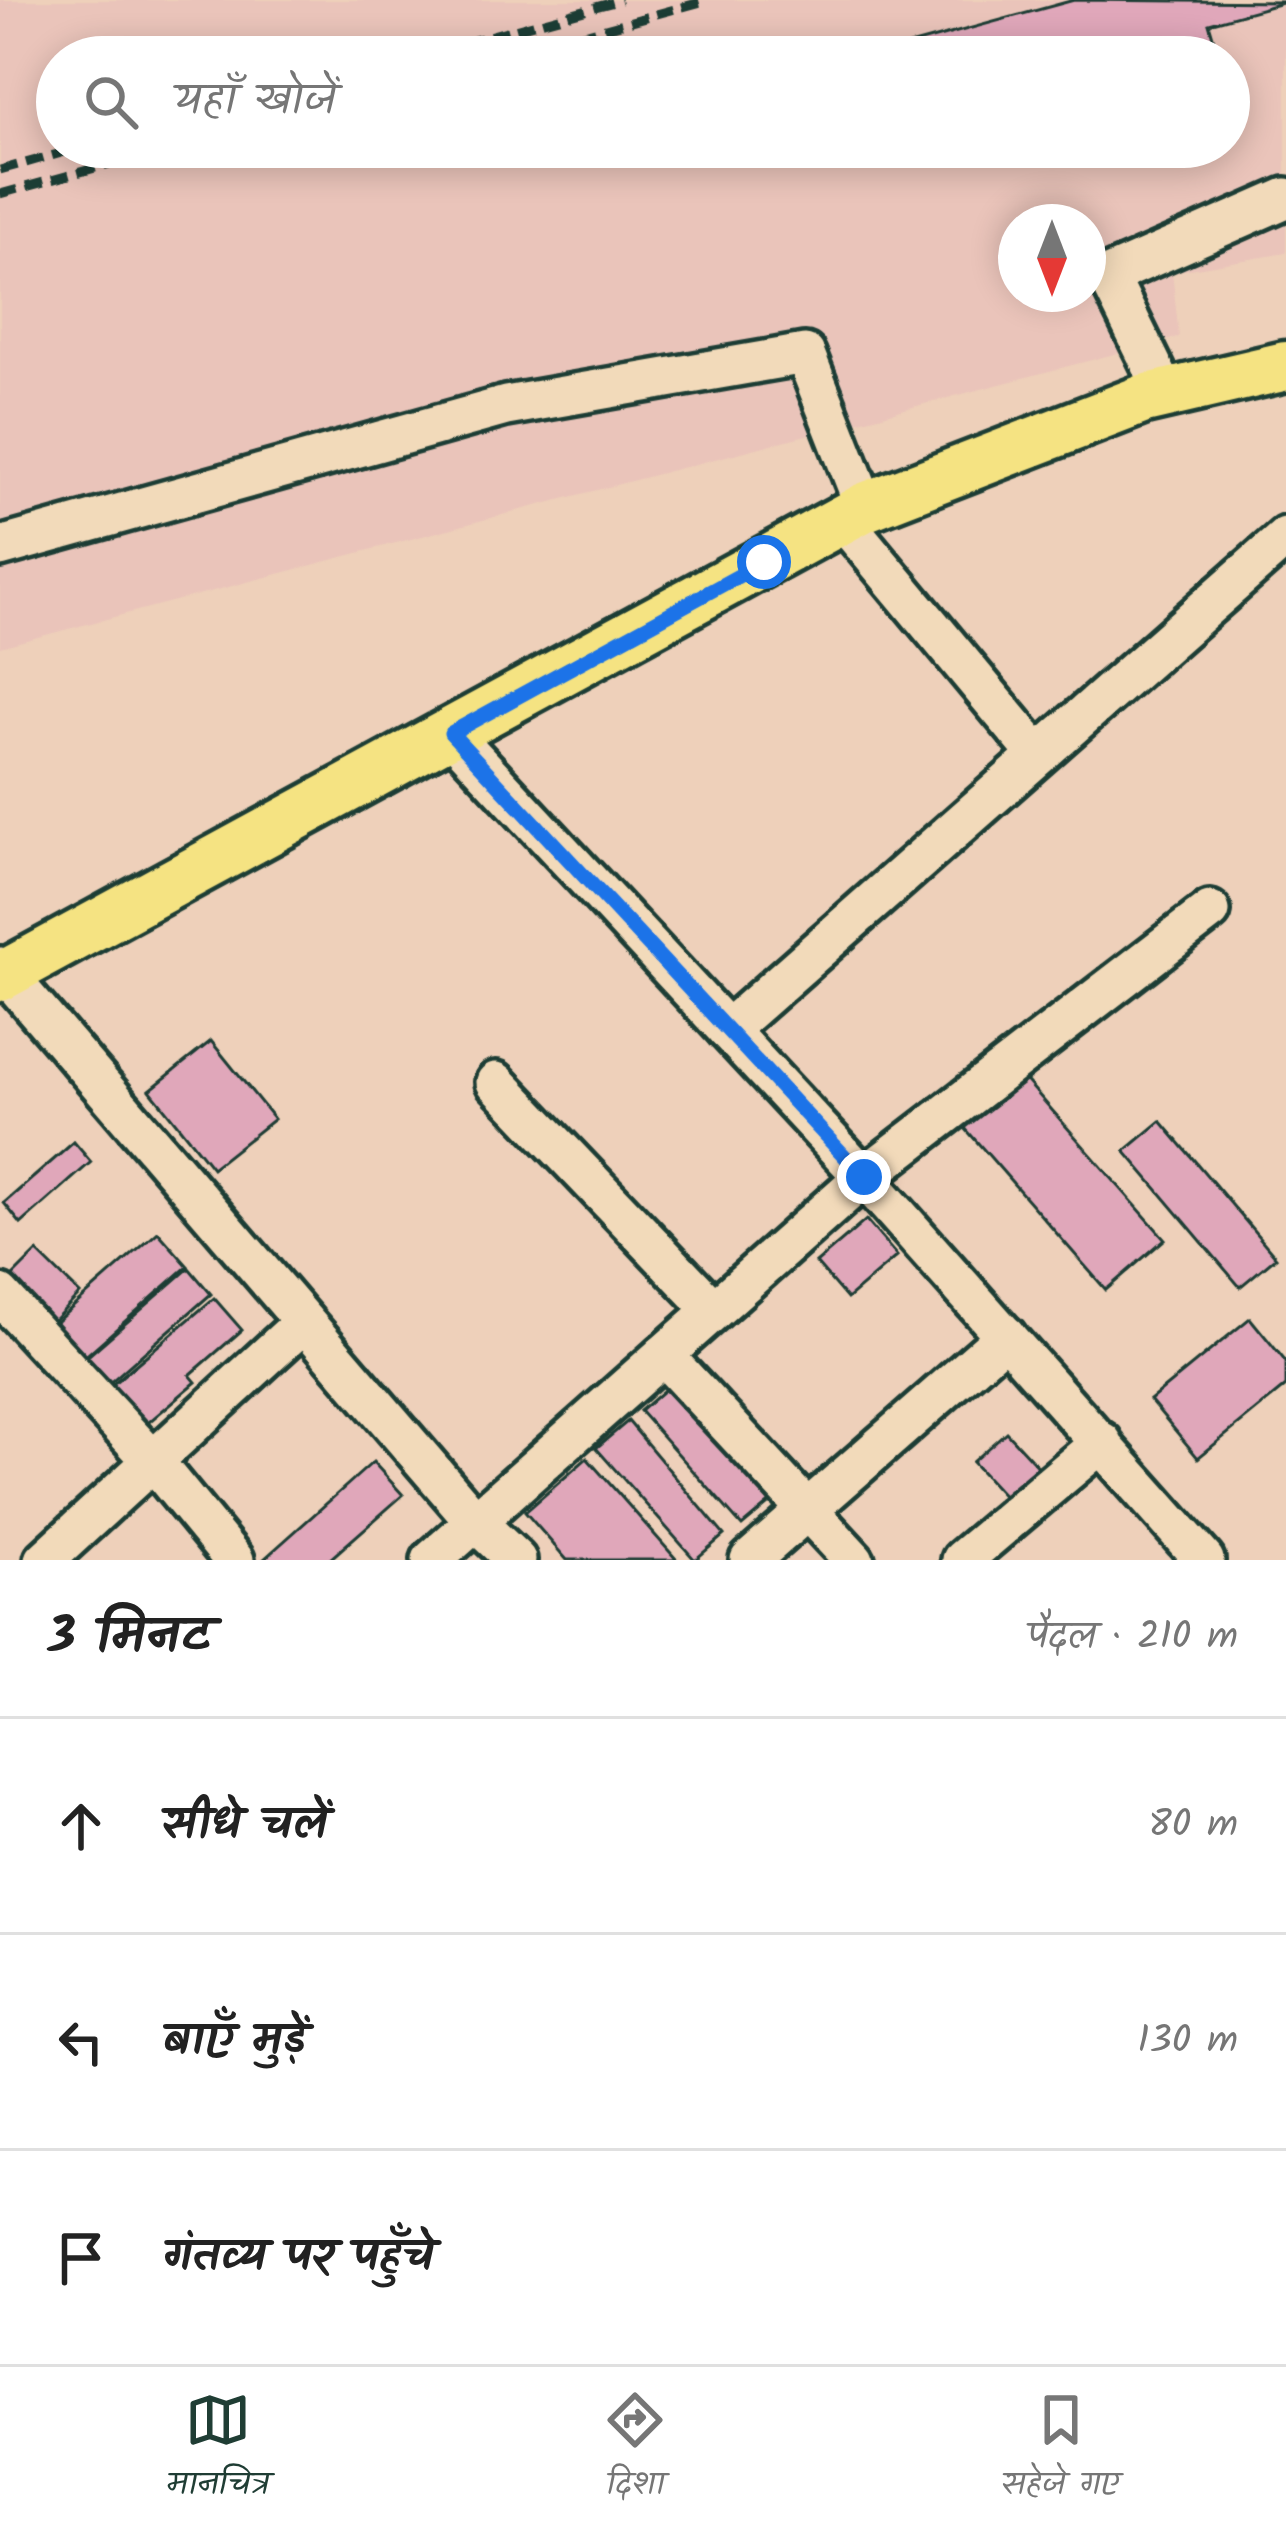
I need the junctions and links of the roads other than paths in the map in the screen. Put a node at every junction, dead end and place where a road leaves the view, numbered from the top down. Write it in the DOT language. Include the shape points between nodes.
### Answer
graph roads {
  1 [pos="1286,198"];
  2 [pos="1286,366"];
  3 [pos="1166,394"];
  4 [pos="854,513"];
  5 [pos="1286,537"];
  6 [pos="0,547"];
  7 [pos="451,733"];
  8 [pos="1038,755"];
  9 [pos="1210,911"];
  10 [pos="2,973"];
  11 [pos="727,1030"];
  12 [pos="496,1082"];
  13 [pos="864,1177"];
  14 [pos="0,1295"];
  15 [pos="714,1310"];
  16 [pos="304,1322"];
  17 [pos="1006,1336"];
  18 [pos="663,1355"];
  19 [pos="1102,1442"];
  20 [pos="153,1461"];
  21 [pos="807,1512"];
  22 [pos="476,1522"];
  23 [pos="45,1560"];
  24 [pos="234,1560"];
  25 [pos="432,1560"];
  26 [pos="516,1560"];
  27 [pos="750,1560"];
  28 [pos="854,1560"];
  29 [pos="962,1560"];
  30 [pos="1204,1560"];
  1 -- 3 [label="street" via="1108,276"];
  2 -- 3 [label="main road"];
  3 -- 4 [label="main road"];
  4 -- 6 [label="street" via="806,353 506,406"];
  4 -- 7 [label="main road"];
  4 -- 8 [label="street"];
  5 -- 8 [label="street"];
  7 -- 10 [label="main road"];
  7 -- 11 [label="street"];
  8 -- 11 [label="street"];
  9 -- 13 [label="street"];
  10 -- 16 [label="street"];
  11 -- 13 [label="street"];
  12 -- 15 [label="street"];
  13 -- 15 [label="street"];
  13 -- 17 [label="street"];
  14 -- 20 [label="street"];
  15 -- 18 [label="street"];
  16 -- 20 [label="street"];
  16 -- 22 [label="street"];
  17 -- 19 [label="street"];
  17 -- 21 [label="street"];
  18 -- 21 [label="street"];
  18 -- 22 [label="street"];
  19 -- 29 [label="street"];
  19 -- 30 [label="street"];
  20 -- 23 [label="street"];
  20 -- 24 [label="street"];
  21 -- 27 [label="street"];
  21 -- 28 [label="street"];
  22 -- 25 [label="street"];
  22 -- 26 [label="street"];
}
